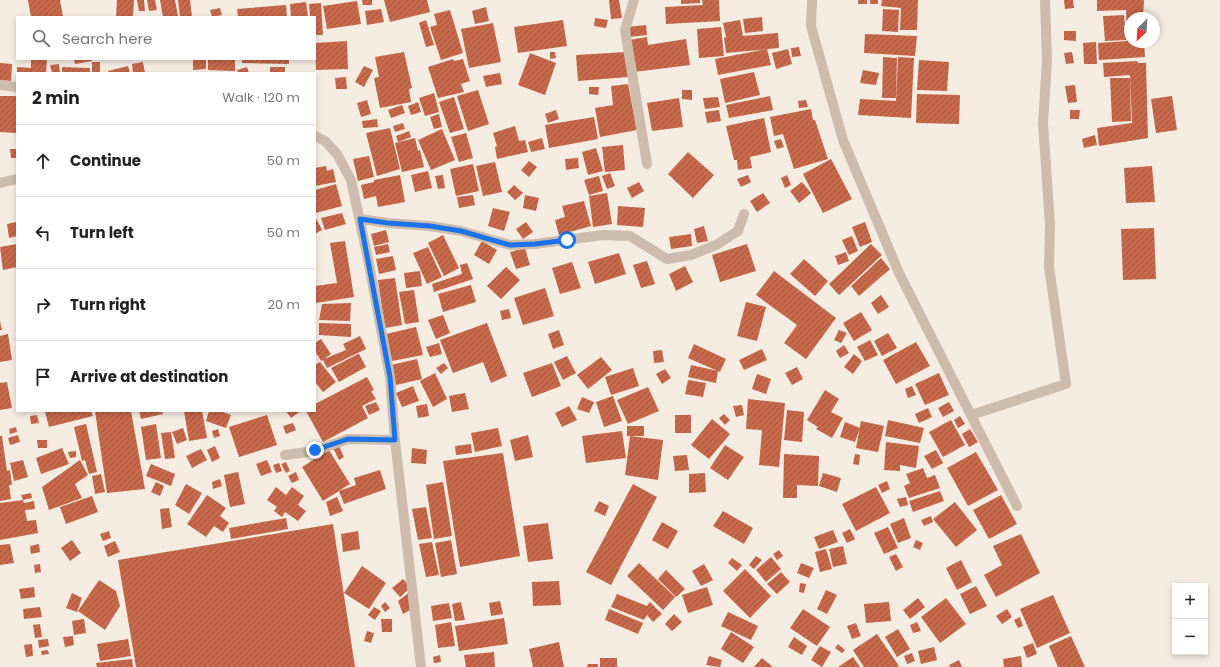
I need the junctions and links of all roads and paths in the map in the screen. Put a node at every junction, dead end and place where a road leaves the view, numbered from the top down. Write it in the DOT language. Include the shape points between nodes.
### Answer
graph roads {
  1 [pos="634,0"];
  2 [pos="812,0"];
  3 [pos="1045,0"];
  4 [pos="0,85"];
  5 [pos="16,87"];
  6 [pos="316,136"];
  7 [pos="647,164"];
  8 [pos="16,179"];
  9 [pos="0,182"];
  10 [pos="744,214"];
  11 [pos="360,219"];
  12 [pos="971,414"];
  13 [pos="395,440"];
  14 [pos="285,455"];
  15 [pos="1017,506"];
  16 [pos="421,667"];
  1 -- 7 [label="street" via="625,30"];
  2 -- 12 [label="street" via="811,26 843,140 899,274"];
  3 -- 12 [label="street" via="1047,61 1043,124 1050,224 1049,267 1066,384"];
  4 -- 5 [label="street"];
  6 -- 11 [label="street" via="325,141 337,154 346,170 351,180"];
  8 -- 9 [label="street"];
  10 -- 11 [label="street" via="738,231 716,245 691,255 668,259 630,236 603,235 510,245 461,231"];
  11 -- 13 [label="street" via="390,377"];
  12 -- 15 [label="street"];
  13 -- 14 [label="street" via="348,439 315,450"];
  13 -- 16 [label="street"];
}
